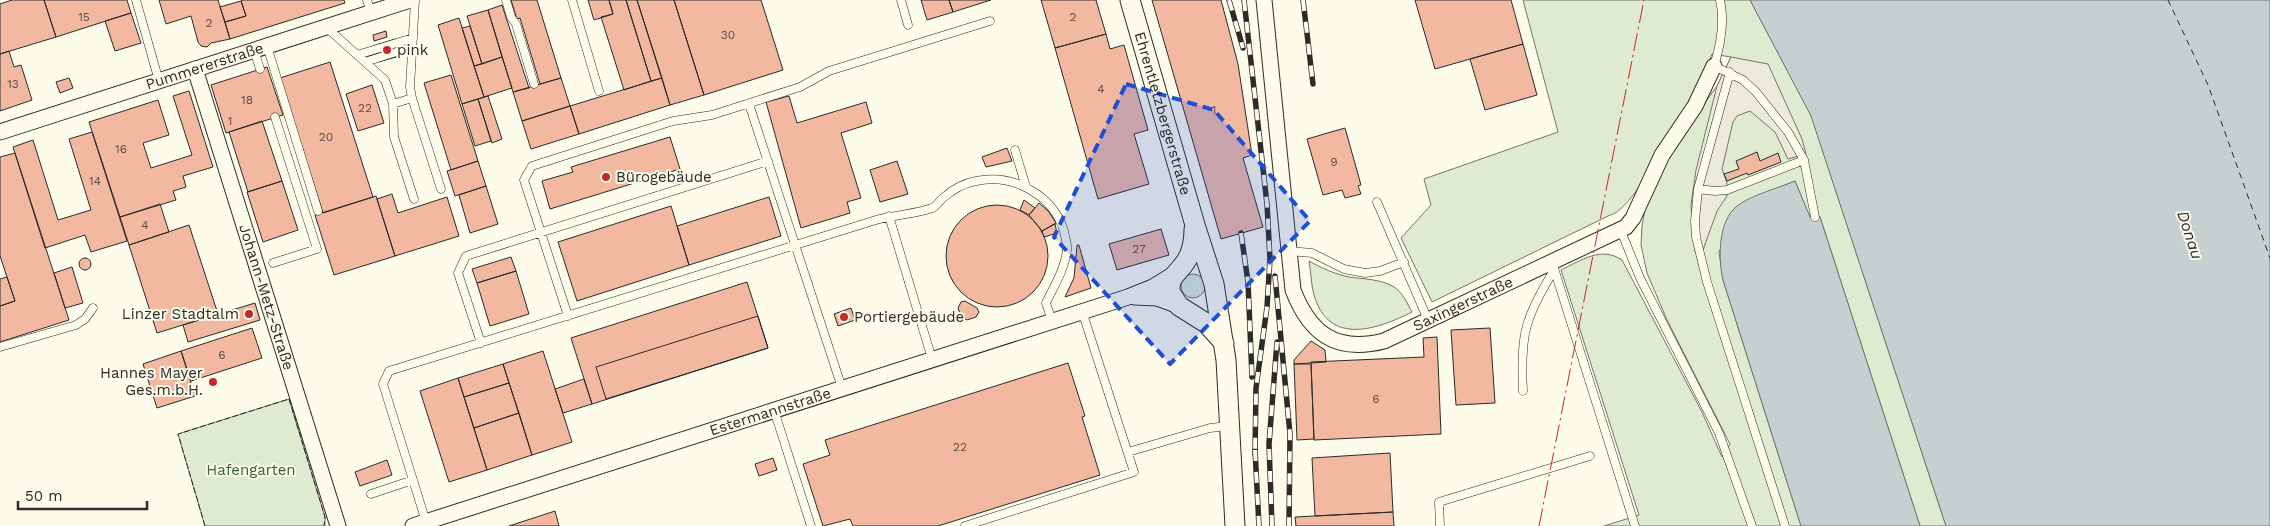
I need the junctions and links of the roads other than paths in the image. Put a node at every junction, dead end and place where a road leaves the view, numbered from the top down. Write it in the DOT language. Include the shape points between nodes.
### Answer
graph roads {
  1 [pos="136,0"];
  2 [pos="410,0"];
  3 [pos="415,0"];
  4 [pos="506,0"];
  5 [pos="572,0"];
  6 [pos="901,0"];
  7 [pos="1130,0"];
  8 [pos="1264,0"];
  9 [pos="1720,0"];
  10 [pos="369,6"];
  11 [pos="990,21"];
  12 [pos="908,24"];
  13 [pos="326,27"];
  14 [pos="413,38"];
  15 [pos="412,47"];
  16 [pos="261,48"];
  17 [pos="357,55"];
  18 [pos="365,62"];
  19 [pos="1714,66"];
  20 [pos="195,69"];
  21 [pos="260,69"];
  22 [pos="1730,72"];
  23 [pos="159,81"];
  24 [pos="534,84"];
  25 [pos="599,91"];
  26 [pos="412,98"];
  27 [pos="393,104"];
  28 [pos="749,104"];
  29 [pos="276,117"];
  30 [pos="0,132"];
  31 [pos="1015,150"];
  32 [pos="1804,160"];
  33 [pos="768,161"];
  34 [pos="1026,187"];
  35 [pos="441,189"];
  36 [pos="1698,189"];
  37 [pos="414,199"];
  38 [pos="1378,202"];
  39 [pos="318,211"];
  40 [pos="889,216"];
  41 [pos="1815,217"];
  42 [pos="1195,225"];
  43 [pos="1620,231"];
  44 [pos="542,233"];
  45 [pos="795,245"];
  46 [pos="1289,251"];
  47 [pos="1404,262"];
  48 [pos="273,263"];
  49 [pos="1553,266"];
  50 [pos="1177,271"];
  51 [pos="1213,281"];
  52 [pos="1128,297"];
  53 [pos="1182,307"];
  54 [pos="93,308"];
  55 [pos="1082,311"];
  56 [pos="568,316"];
  57 [pos="1428,320"];
  58 [pos="1052,321"];
  59 [pos="481,343"];
  60 [pos="1224,343"];
  61 [pos="0,347"];
  62 [pos="932,359"];
  63 [pos="842,388"];
  64 [pos="1523,391"];
  65 [pos="774,410"];
  66 [pos="1230,425"];
  67 [pos="1128,452"];
  68 [pos="1590,456"];
  69 [pos="413,480"];
  70 [pos="371,494"];
  71 [pos="420,524"];
  72 [pos="338,526"];
  73 [pos="812,526"];
  74 [pos="965,526"];
  75 [pos="1235,526"];
  76 [pos="1440,526"];
  77 [pos="1635,526"];
  78 [pos="1752,526"];
  79 [pos="1785,526"];
  1 -- 23 [label="lane"];
  2 -- 10 [label="street, Pummererstraße"];
  3 -- 14 [label="lane"];
  4 -- 24 [label="lane"];
  5 -- 25 [label="lane"];
  6 -- 12 [label="lane"];
  7 -- 42 [label="street, Ehrentletzbergerstraße"];
  8 -- 46 [label="street, Saxingerstraße"];
  9 -- 19 [label="lane" via="1721,38"];
  10 -- 13 [label="street, Pummererstraße"];
  11 -- 28 [label="lane" via="829,71 800,87"];
  13 -- 16 [label="street, Pummererstraße"];
  13 -- 17 [label="lane"];
  14 -- 15 [label="lane"];
  14 -- 17 [label="lane"];
  15 -- 18 [label="lane"];
  15 -- 26 [label="lane"];
  16 -- 20 [label="street, Pummererstraße"];
  16 -- 21 [label="lane"];
  16 -- 39 [label="lane"];
  17 -- 18 [label="lane"];
  18 -- 27 [label="lane" via="385,80"];
  19 -- 22 [label="lane"];
  19 -- 43 [label="street, Saxingerstraße" via="1694,106 1662,154 1632,218"];
  20 -- 23 [label="street, Pummererstraße"];
  20 -- 72 [label="street, Johann-Metz-Straße"];
  22 -- 32 [label="lane" via="1756,92 1788,132"];
  22 -- 36 [label="lane"];
  23 -- 30 [label="street, Pummererstraße"];
  26 -- 27 [label="lane"];
  26 -- 35 [label="lane"];
  27 -- 37 [label="lane" via="394,137"];
  28 -- 33 [label="lane"];
  28 -- 44 [label="lane" via="712,115 673,121 532,166 524,180"];
  29 -- 48 [label="lane" via="317,249"];
  31 -- 34 [label="lane"];
  32 -- 36 [label="lane" via="1728,190"];
  32 -- 41 [label="lane"];
  33 -- 44 [label="lane"];
  33 -- 45 [label="lane"];
  34 -- 40 [label="lane" via="1009,181 976,181 944,197 933,208"];
  34 -- 58 [label="lane" via="1047,202 1061,222 1067,242 1061,273 1046,303"];
  36 -- 79 [label="lane" via="1695,221 1700,257"];
  38 -- 47 [label="lane"];
  40 -- 45 [label="lane"];
  40 -- 62 [label="lane"];
  42 -- 50 [label="street, Ehrentletzbergerstraße" via="1192,249"];
  42 -- 51 [label="street, Ehrentletzbergerstraße"];
  43 -- 49 [label="street, Saxingerstraße"];
  43 -- 78 [label="lane" via="1640,278 1719,433"];
  44 -- 56 [label="lane"];
  44 -- 59 [label="lane" via="466,256 458,273"];
  45 -- 56 [label="lane"];
  45 -- 63 [label="lane"];
  46 -- 47 [label="lane" via="1312,254 1344,269 1365,273"];
  46 -- 57 [label="street, Saxingerstraße" via="1293,290 1298,303 1309,322 1327,337 1352,345 1374,344"];
  47 -- 57 [label="lane"];
  49 -- 57 [label="street, Saxingerstraße"];
  49 -- 64 [label="lane" via="1526,324 1521,365"];
  49 -- 77 [label="lane"];
  50 -- 51 [label="street" via="1191,265 1200,267"];
  50 -- 52 [label="street, Estermannstraße" via="1153,287"];
  50 -- 53 [label="street, Ehrentletzbergerstraße" via="1171,281 1170,292"];
  51 -- 53 [label="street" via="1213,296 1205,306 1194,310"];
  51 -- 60 [label="street, Ehrentletzbergerstraße"];
  52 -- 53 [label="street, Estermannstraße" via="1157,298"];
  52 -- 55 [label="street, Estermannstraße"];
  53 -- 60 [label="street" via="1206,323"];
  54 -- 61 [label="lane" via="86,319 76,325"];
  55 -- 58 [label="street, Estermannstraße"];
  55 -- 67 [label="lane"];
  56 -- 59 [label="lane"];
  58 -- 62 [label="street, Estermannstraße"];
  59 -- 69 [label="lane" via="389,371 384,384"];
  60 -- 66 [label="street, Ehrentletzbergerstraße"];
  62 -- 63 [label="street, Estermannstraße"];
  63 -- 65 [label="street, Estermannstraße"];
  65 -- 71 [label="street, Estermannstraße"];
  65 -- 73 [label="lane"];
  66 -- 67 [label="lane"];
  66 -- 75 [label="street, Ehrentletzbergerstraße"];
  67 -- 74 [label="lane" via="1134,472"];
  68 -- 76 [label="lane" via="1439,502"];
  69 -- 70 [label="lane"];
  69 -- 71 [label="lane"];
}
